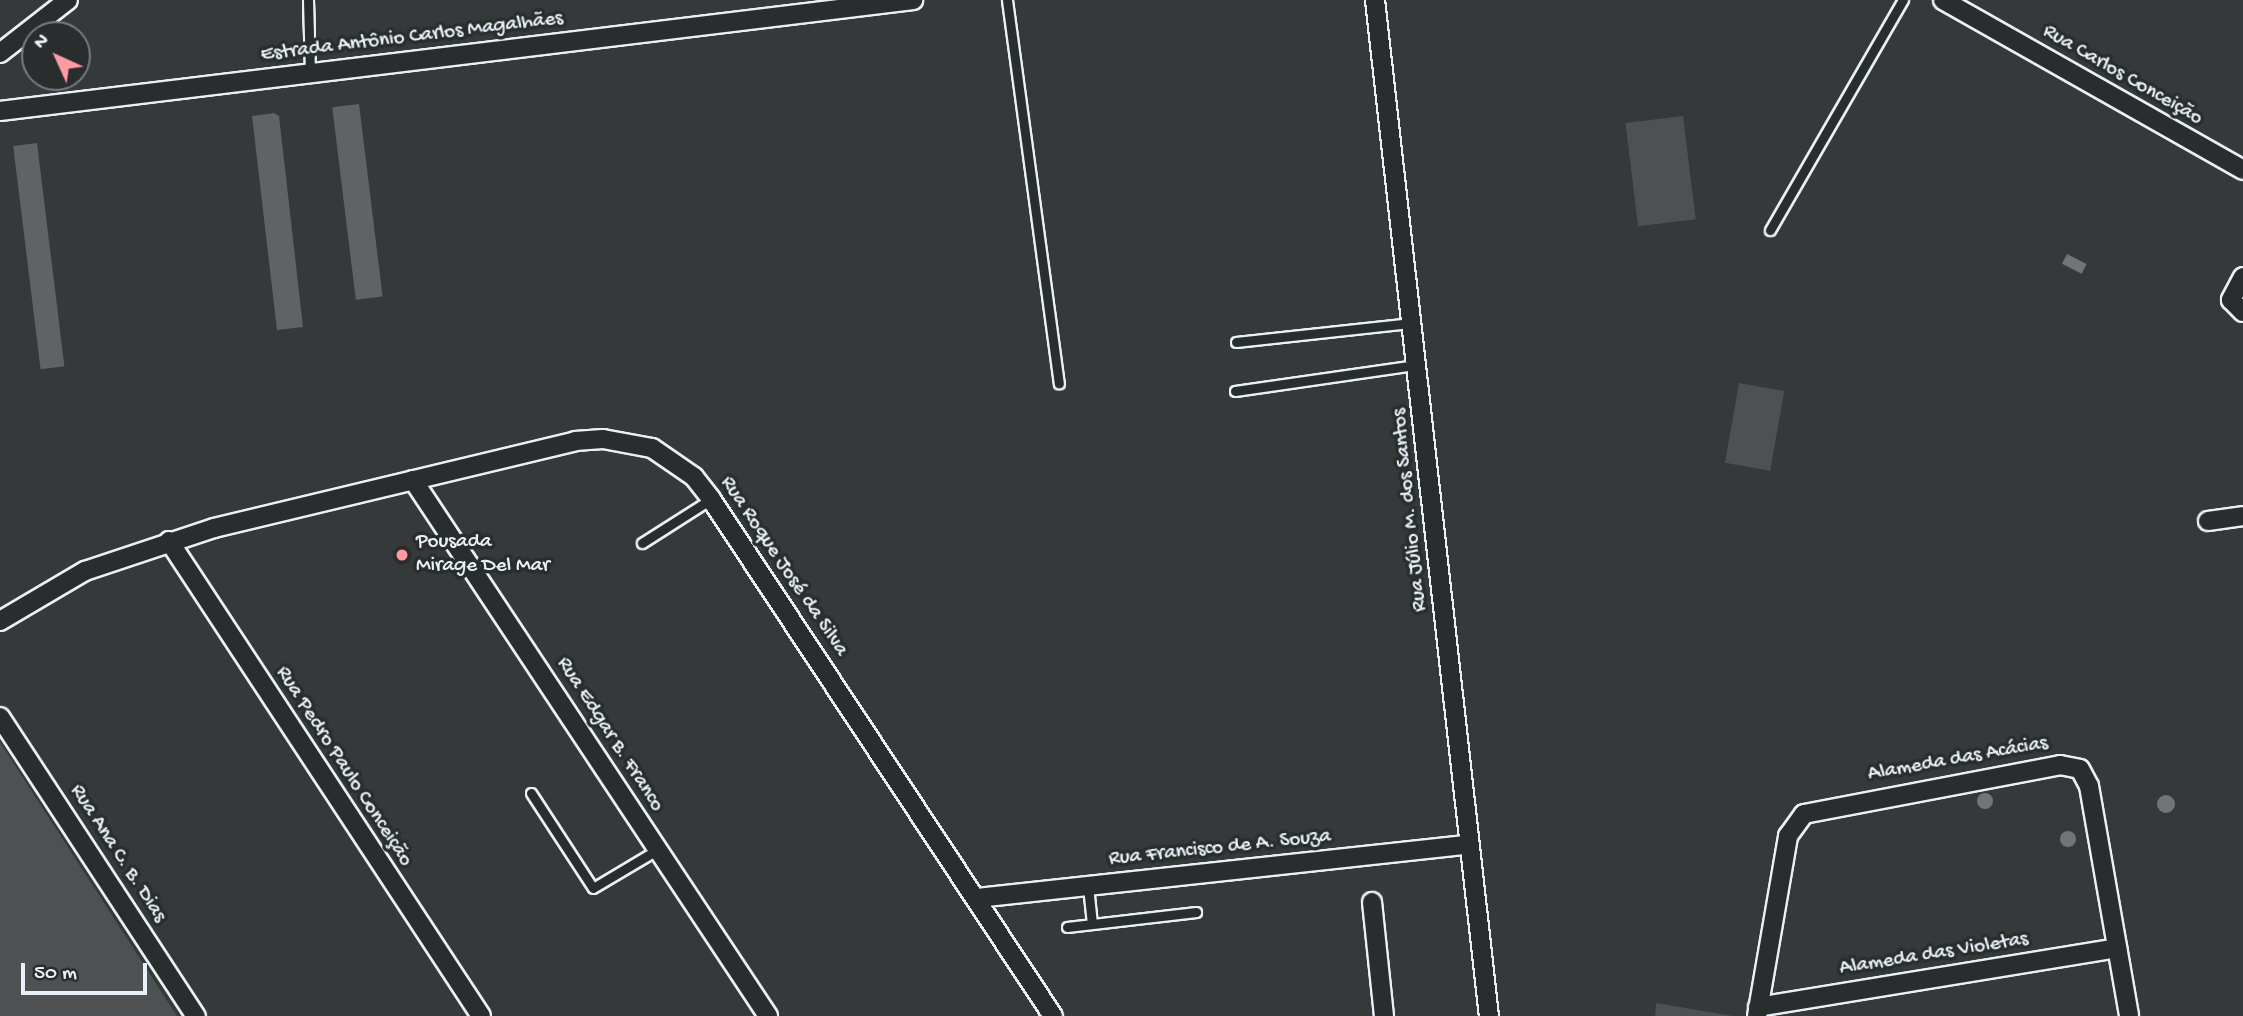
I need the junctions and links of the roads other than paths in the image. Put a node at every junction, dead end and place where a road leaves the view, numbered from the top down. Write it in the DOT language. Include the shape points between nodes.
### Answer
graph roads {
  1 [pos="68,0"];
  2 [pos="308,0"];
  3 [pos="913,0"];
  4 [pos="1007,0"];
  5 [pos="1376,0"];
  6 [pos="1903,0"];
  7 [pos="1943,0"];
  8 [pos="0,53"];
  9 [pos="310,73"];
  10 [pos="1,110"];
  11 [pos="2243,170"];
  12 [pos="1770,230"];
  13 [pos="2243,277"];
  14 [pos="2243,312"];
  15 [pos="1413,323"];
  16 [pos="1236,342"];
  17 [pos="1418,365"];
  18 [pos="1059,383"];
  19 [pos="1235,391"];
  20 [pos="413,480"];
  21 [pos="711,499"];
  22 [pos="2243,516"];
  23 [pos="2208,521"];
  24 [pos="169,541"];
  25 [pos="642,543"];
  26 [pos="0,621"];
  27 [pos="0,718"];
  28 [pos="531,793"];
  29 [pos="1468,845"];
  30 [pos="657,850"];
  31 [pos="1087,887"];
  32 [pos="977,898"];
  33 [pos="1372,902"];
  34 [pos="1196,912"];
  35 [pos="1092,924"];
  36 [pos="1067,927"];
  37 [pos="2117,948"];
  38 [pos="1757,1012"];
  39 [pos="196,1016"];
  40 [pos="481,1016"];
  41 [pos="768,1016"];
  42 [pos="1053,1016"];
  43 [pos="1384,1016"];
  44 [pos="1489,1016"];
  45 [pos="2129,1016"];
  1 -- 8 [label="street"];
  2 -- 9 [label="lane"];
  3 -- 9 [label="street, Estrada Antônio Carlos Magalhães"];
  4 -- 18 [label="lane"];
  5 -- 15 [label="street, Rua Júlio M. dos Santos"];
  6 -- 12 [label="lane"];
  7 -- 11 [label="street, Rua Carlos Conceição"];
  9 -- 10 [label="street, Estrada Antônio Carlos Magalhães"];
  13 -- 14 [label="street" via="2231,300"];
  15 -- 16 [label="lane"];
  15 -- 17 [label="street, Rua Júlio M. dos Santos"];
  17 -- 19 [label="lane"];
  17 -- 29 [label="street, Rua Júlio M. dos Santos"];
  20 -- 21 [label="street, Rua Roque José da Silva" via="575,441 603,439 652,448 673,460"];
  20 -- 24 [label="street, Rua Roque José da Silva"];
  20 -- 30 [label="street, Rua Edgar B. Franco"];
  21 -- 25 [label="lane"];
  21 -- 32 [label="street, Rua Roque José da Silva"];
  22 -- 23 [label="street"];
  24 -- 26 [label="street, Rua Roque José da Silva" via="85,571"];
  24 -- 40 [label="street, Rua Pedro Paulo Conceição"];
  27 -- 39 [label="street, Rua Ana C. B. Dias"];
  28 -- 30 [label="lane" via="593,888"];
  29 -- 31 [label="street, Rua Francisco de A. Souza"];
  29 -- 44 [label="street, Rua Júlio M. dos Santos"];
  30 -- 41 [label="street, Rua Edgar B. Franco"];
  31 -- 32 [label="street, Rua Francisco de A. Souza"];
  31 -- 35 [label="lane"];
  32 -- 42 [label="street, Rua Roque José da Silva"];
  33 -- 43 [label="street"];
  34 -- 35 [label="lane"];
  35 -- 36 [label="lane"];
  37 -- 38 [label="street, Alameda das Violetas"];
  37 -- 38 [label="street, Alameda das Acácias" via="2089,786 2080,769 2060,765 1804,814 1788,836"];
  37 -- 45 [label="street, Alameda das Acácias"];
}
